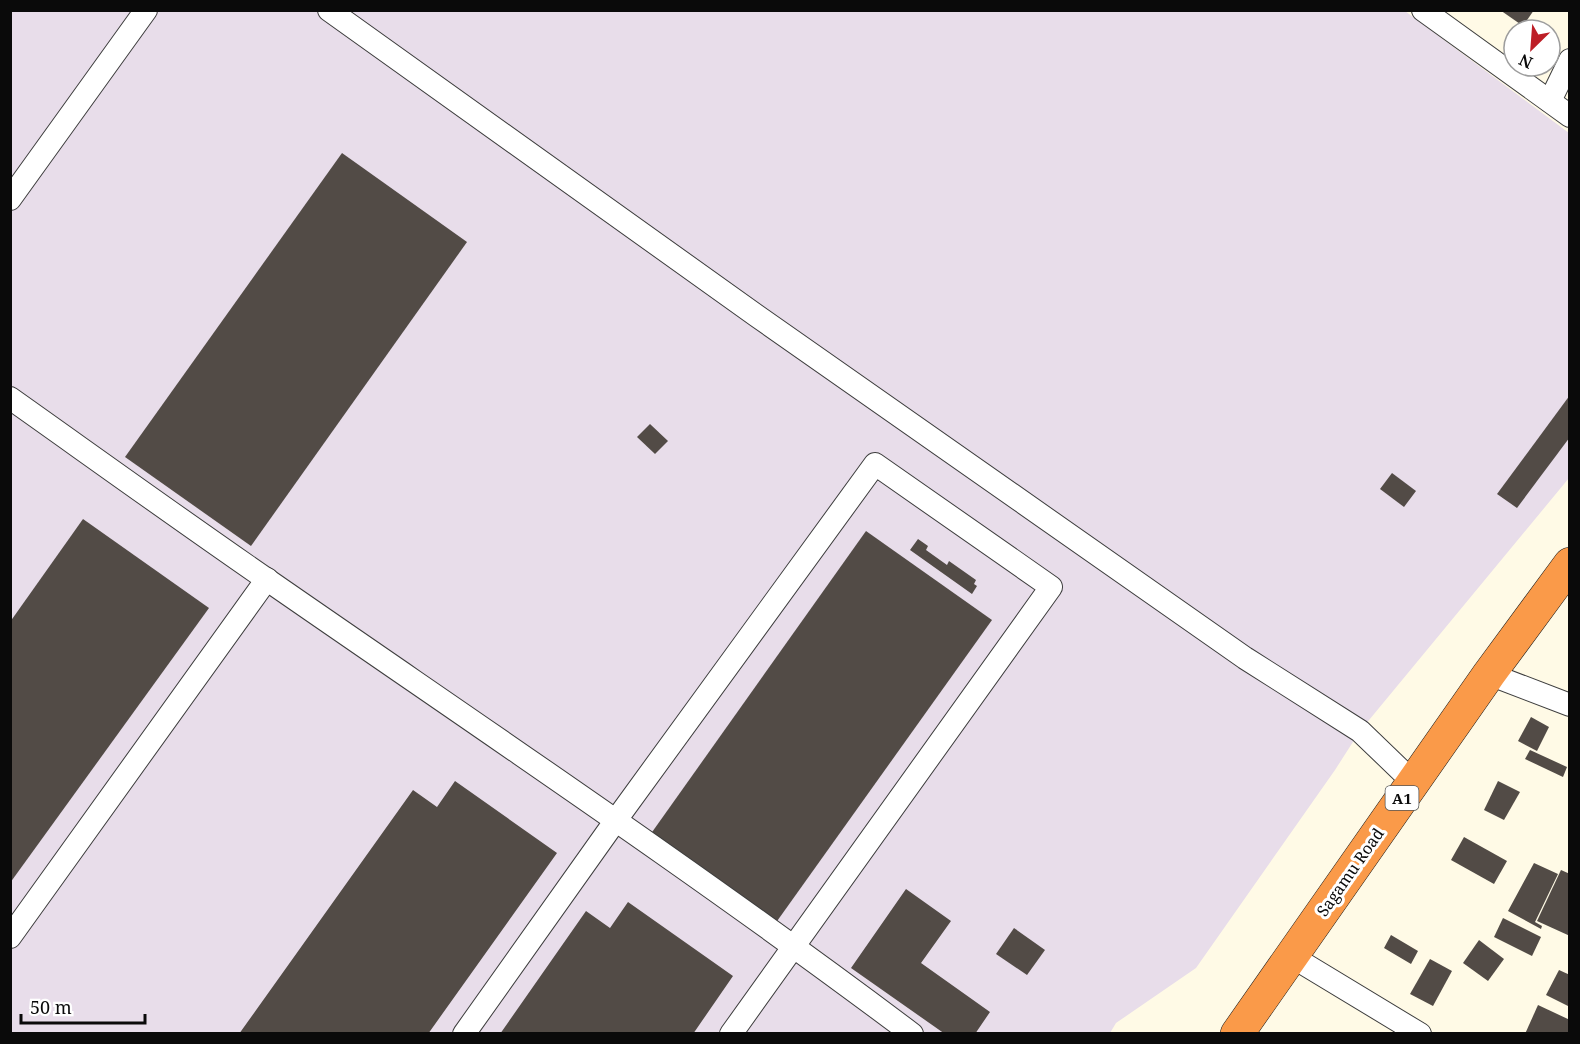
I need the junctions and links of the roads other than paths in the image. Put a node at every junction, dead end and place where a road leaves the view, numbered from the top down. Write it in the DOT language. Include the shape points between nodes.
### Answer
graph roads {
  1 [pos="146,10"];
  2 [pos="329,10"];
  3 [pos="1423,10"];
  4 [pos="1569,60"];
  5 [pos="1550,101"];
  6 [pos="1569,116"];
  7 [pos="10,199"];
  8 [pos="10,398"];
  9 [pos="1569,564"];
  10 [pos="267,579"];
  11 [pos="1489,674"];
  12 [pos="1569,705"];
  13 [pos="1413,782"];
  14 [pos="616,819"];
  15 [pos="10,937"];
  16 [pos="793,945"];
  17 [pos="1291,956"];
  18 [pos="464,1034"];
  19 [pos="731,1034"];
  20 [pos="912,1034"];
  21 [pos="1237,1034"];
  22 [pos="1420,1034"];
  1 -- 7 [label="street"];
  2 -- 13 [label="street" via="1216,637 1360,731"];
  3 -- 5 [label="street"];
  4 -- 5 [label="street"];
  5 -- 6 [label="street"];
  8 -- 10 [label="street"];
  9 -- 11 [label="highway, Sagamu Road / A1"];
  10 -- 14 [label="street"];
  10 -- 15 [label="street"];
  11 -- 12 [label="street"];
  11 -- 13 [label="highway, Sagamu Road / A1"];
  13 -- 17 [label="highway, Sagamu Road / A1"];
  14 -- 16 [label="street"];
  14 -- 16 [label="street" via="875,464 1051,586"];
  14 -- 18 [label="street"];
  16 -- 19 [label="street"];
  16 -- 20 [label="street"];
  17 -- 21 [label="highway, Sagamu Road / A1"];
  17 -- 22 [label="street"];
}
